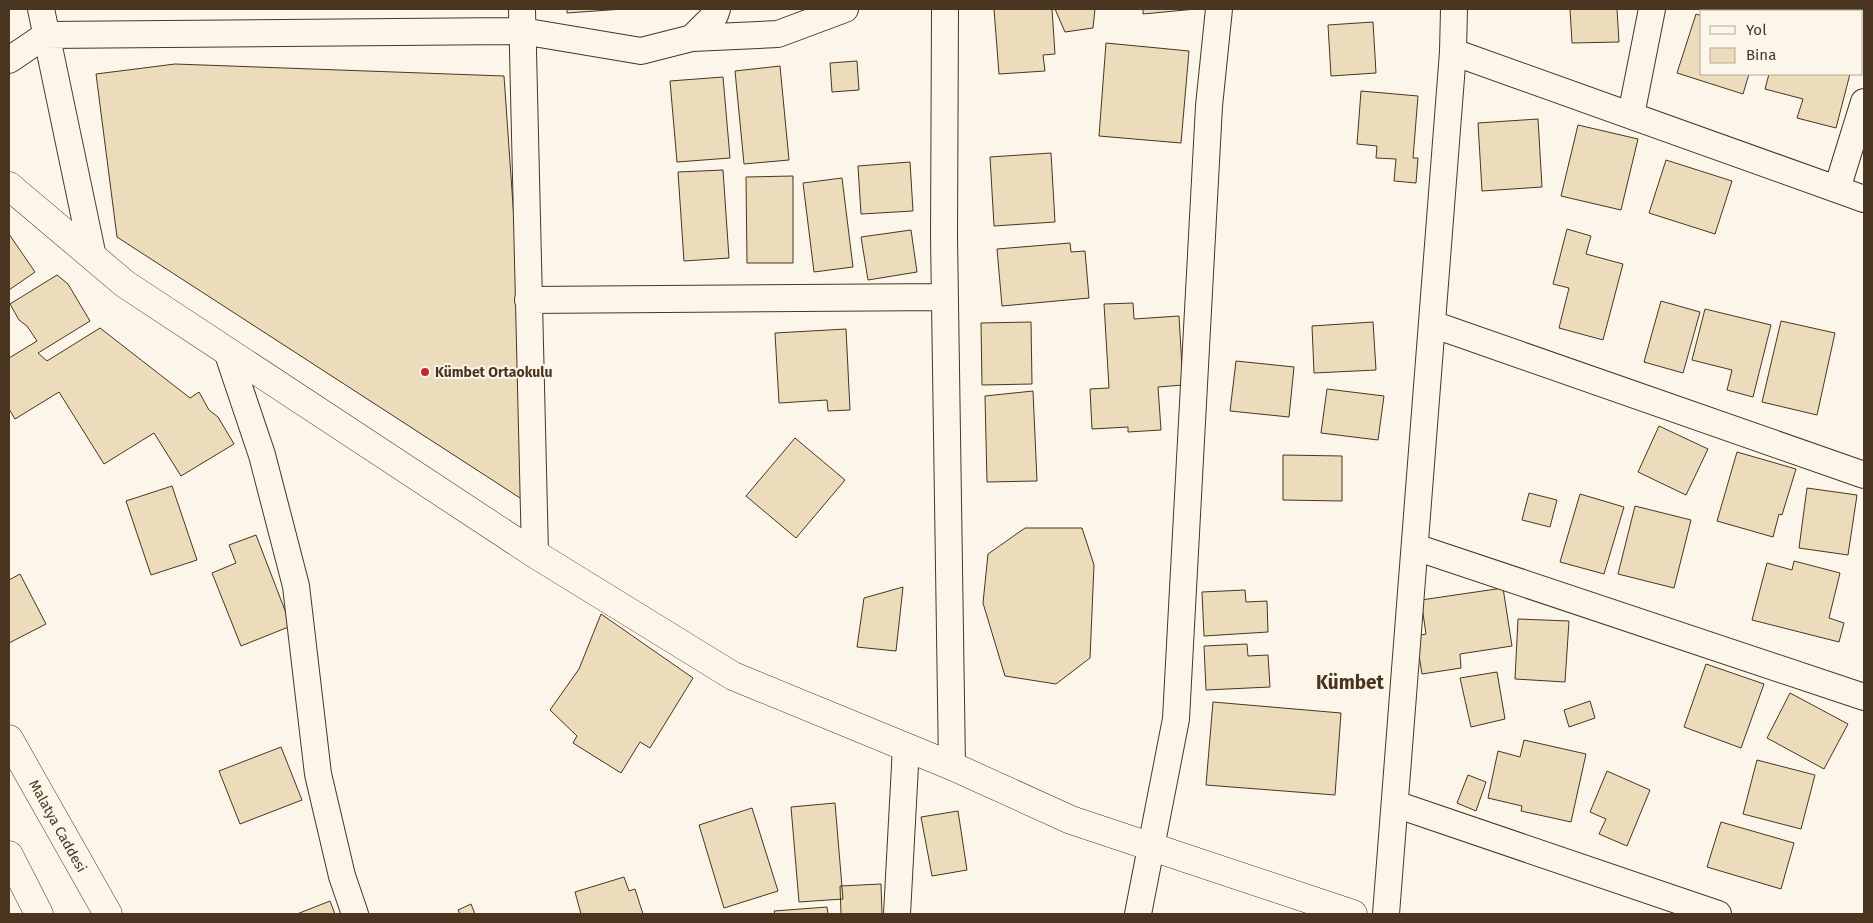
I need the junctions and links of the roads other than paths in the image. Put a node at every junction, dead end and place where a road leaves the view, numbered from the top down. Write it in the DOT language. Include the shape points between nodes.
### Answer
graph roads {
  1 [pos="41,9"];
  2 [pos="716,9"];
  3 [pos="845,9"];
  4 [pos="945,9"];
  5 [pos="1219,9"];
  6 [pos="1454,9"];
  7 [pos="1652,9"];
  8 [pos="522,20"];
  9 [pos="46,35"];
  10 [pos="692,38"];
  11 [pos="1454,52"];
  12 [pos="9,60"];
  13 [pos="1864,102"];
  14 [pos="1631,116"];
  15 [pos="9,186"];
  16 [pos="1837,189"];
  17 [pos="1864,199"];
  18 [pos="93,257"];
  19 [pos="945,298"];
  20 [pos="528,300"];
  21 [pos="1432,324"];
  22 [pos="227,351"];
  23 [pos="1864,475"];
  24 [pos="1415,547"];
  25 [pos="535,554"];
  26 [pos="1864,697"];
  27 [pos="9,738"];
  28 [pos="906,747"];
  29 [pos="952,766"];
  30 [pos="1395,804"];
  31 [pos="1151,847"];
  32 [pos="9,856"];
  33 [pos="1326,910"];
  34 [pos="39,914"];
  35 [pos="108,914"];
  36 [pos="354,914"];
  37 [pos="896,914"];
  38 [pos="1138,914"];
  39 [pos="1353,914"];
  40 [pos="1386,914"];
  41 [pos="1718,914"];
  1 -- 9 [label="street"];
  2 -- 10 [label="street" via="715,15"];
  3 -- 10 [label="street" via="778,34"];
  4 -- 19 [label="street"];
  5 -- 31 [label="street" via="1209,106 1176,719"];
  6 -- 11 [label="street"];
  7 -- 14 [label="street"];
  8 -- 9 [label="street"];
  8 -- 10 [label="street" via="641,51"];
  8 -- 20 [label="street"];
  9 -- 12 [label="street"];
  9 -- 18 [label="street"];
  11 -- 14 [label="street"];
  11 -- 21 [label="street"];
  13 -- 16 [label="street"];
  14 -- 16 [label="street"];
  15 -- 18 [label="street"];
  16 -- 17 [label="street"];
  18 -- 22 [label="street" via="125,284"];
  19 -- 20 [label="street"];
  19 -- 29 [label="street"];
  20 -- 25 [label="street"];
  21 -- 23 [label="street"];
  21 -- 24 [label="street"];
  22 -- 25 [label="street"];
  22 -- 36 [label="street" via="262,455 296,586 318,774"];
  24 -- 26 [label="street"];
  24 -- 30 [label="street"];
  25 -- 28 [label="street" via="733,676"];
  27 -- 35 [label="street, Malatya Caddesi"];
  28 -- 29 [label="street"];
  28 -- 37 [label="street"];
  29 -- 31 [label="street" via="1071,820"];
  30 -- 40 [label="street"];
  30 -- 41 [label="street"];
  31 -- 33 [label="street"];
  31 -- 38 [label="street"];
  32 -- 34 [label="street"];
  33 -- 39 [label="street"];
}
